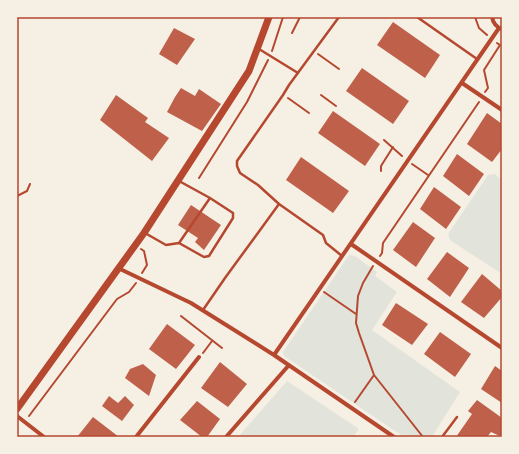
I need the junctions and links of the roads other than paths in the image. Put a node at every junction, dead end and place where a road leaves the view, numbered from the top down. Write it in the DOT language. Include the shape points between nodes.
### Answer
graph roads {
  1 [pos="269,17"];
  2 [pos="338,17"];
  3 [pos="417,17"];
  4 [pos="492,17"];
  5 [pos="501,29"];
  6 [pos="258,48"];
  7 [pos="478,59"];
  8 [pos="298,73"];
  9 [pos="462,83"];
  10 [pos="502,110"];
  11 [pos="178,180"];
  12 [pos="210,198"];
  13 [pos="279,204"];
  14 [pos="144,233"];
  15 [pos="179,243"];
  16 [pos="351,244"];
  17 [pos="342,256"];
  18 [pos="118,268"];
  19 [pos="203,310"];
  20 [pos="502,348"];
  21 [pos="274,355"];
  22 [pos="199,357"];
  23 [pos="289,365"];
  24 [pos="17,409"];
  25 [pos="17,416"];
  26 [pos="457,417"];
  27 [pos="44,437"];
  28 [pos="136,437"];
  29 [pos="226,437"];
  30 [pos="394,437"];
  31 [pos="442,437"];
  1 -- 6 [label="main road"];
  2 -- 8 [label="lane"];
  3 -- 7 [label="lane"];
  4 -- 5 [label="street" via="494,24"];
  5 -- 7 [label="street"];
  6 -- 8 [label="lane"];
  6 -- 11 [label="main road" via="249,71"];
  7 -- 9 [label="street"];
  8 -- 13 [label="lane" via="237,161 240,173"];
  9 -- 10 [label="street"];
  9 -- 16 [label="street"];
  11 -- 12 [label="lane"];
  11 -- 14 [label="main road"];
  12 -- 15 [label="lane"];
  12 -- 15 [label="lane" via="233,214 233,218 209,256 204,257"];
  13 -- 17 [label="lane" via="323,235 326,243"];
  13 -- 19 [label="lane"];
  14 -- 15 [label="lane" via="166,245"];
  14 -- 18 [label="main road"];
  16 -- 17 [label="street"];
  16 -- 20 [label="street"];
  17 -- 21 [label="street"];
  18 -- 19 [label="street"];
  18 -- 24 [label="main road"];
  19 -- 21 [label="street"];
  21 -- 23 [label="street"];
  22 -- 28 [label="street"];
  23 -- 29 [label="street"];
  23 -- 30 [label="street"];
  25 -- 27 [label="street"];
  26 -- 31 [label="lane"];
}
